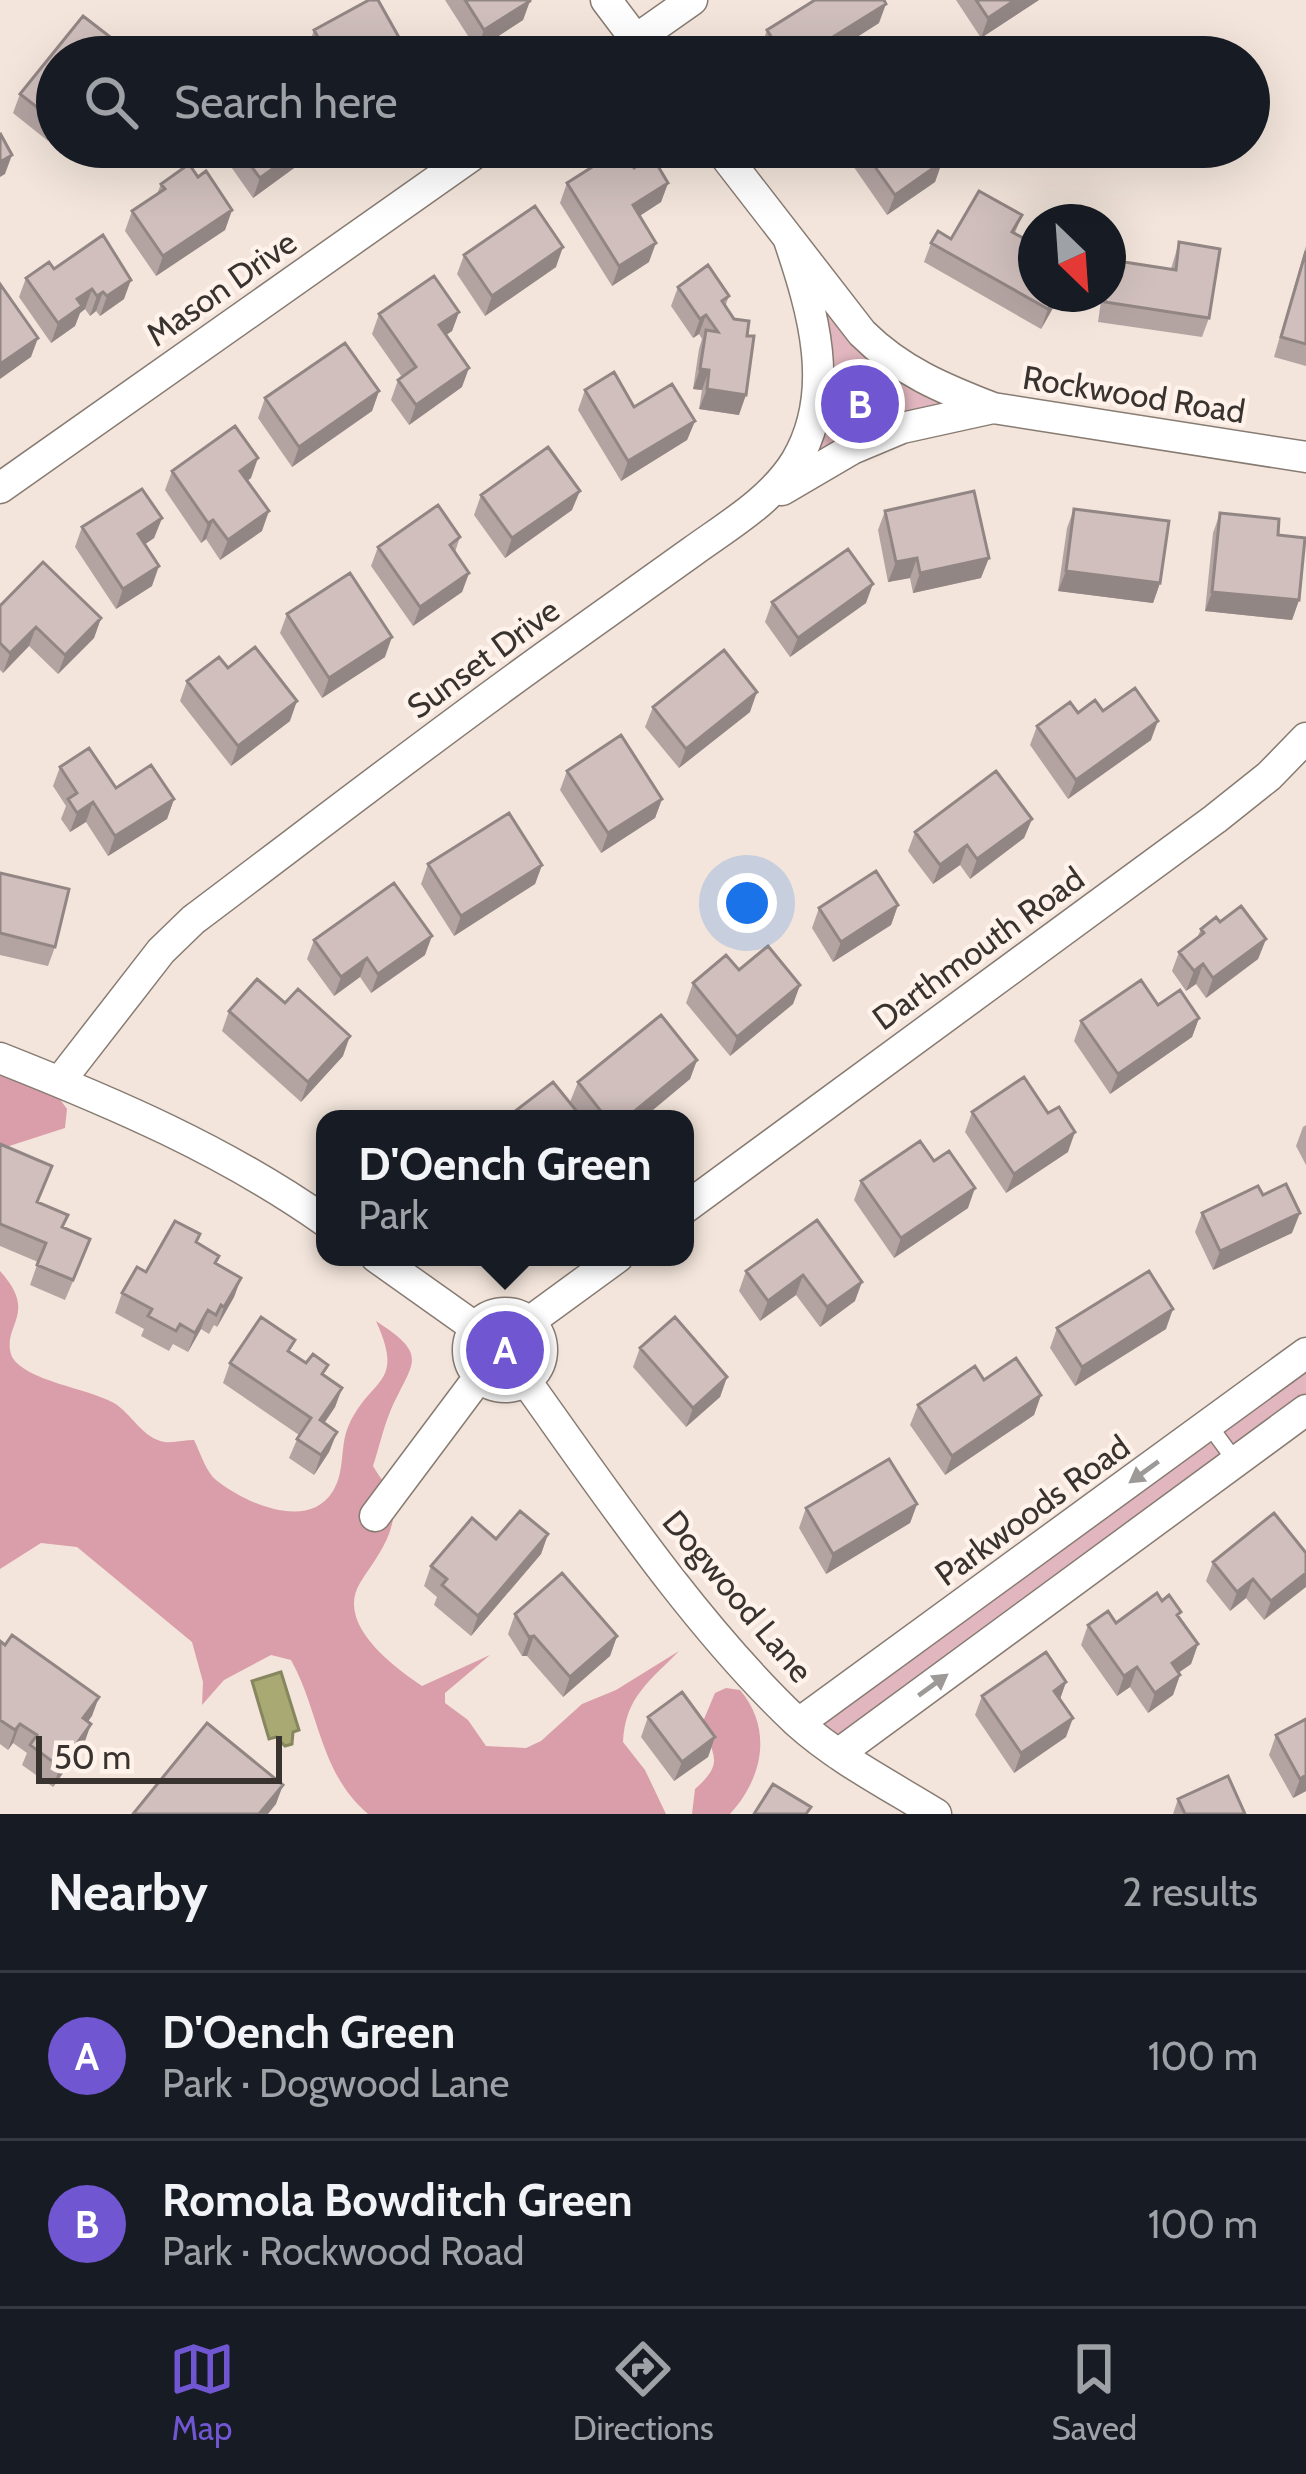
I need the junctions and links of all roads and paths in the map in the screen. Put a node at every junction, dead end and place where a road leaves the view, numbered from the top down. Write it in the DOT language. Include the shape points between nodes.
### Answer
graph roads {
  1 [pos="606,0"];
  2 [pos="692,0"];
  3 [pos="624,36"];
  4 [pos="650,36"];
  5 [pos="454,168"];
  6 [pos="734,168"];
  7 [pos="789,240"];
  8 [pos="993,408"];
  9 [pos="1306,457"];
  10 [pos="0,488"];
  11 [pos="756,506"];
  12 [pos="1306,738"];
  13 [pos="0,1058"];
  14 [pos="60,1082"];
  15 [pos="694,1201"];
  16 [pos="316,1215"];
  17 [pos="389,1266"];
  18 [pos="605,1266"];
  19 [pos="529,1322"];
  20 [pos="476,1328"];
  21 [pos="1306,1354"];
  22 [pos="479,1377"];
  23 [pos="526,1381"];
  24 [pos="1306,1410"];
  25 [pos="1209,1425"];
  26 [pos="1236,1462"];
  27 [pos="375,1516"];
  28 [pos="799,1723"];
  29 [pos="838,1754"];
  30 [pos="936,1814"];
  1 -- 3 [label="street"];
  2 -- 4 [label="street"];
  5 -- 10 [label="street, Mason Drive"];
  6 -- 7 [label="street"];
  7 -- 8 [label="street" via="884,354"];
  7 -- 11 [label="street, Sunset Drive" via="811,307 817,401 794,464"];
  8 -- 9 [label="street, Rockwood Road"];
  8 -- 11 [label="street, Rockwood Road" via="902,428"];
  11 -- 14 [label="street, Sunset Drive" via="193,920"];
  12 -- 15 [label="street, Darthmouth Road" via="1216,819"];
  13 -- 14 [label="street"];
  14 -- 16 [label="street" via="182,1135"];
  17 -- 20 [label="street"];
  18 -- 19 [label="street"];
  19 -- 20 [label="street" via="495,1315"];
  19 -- 23 [label="street" via="542,1352"];
  20 -- 22 [label="street" via="468,1348"];
  21 -- 25 [label="street, Parkwoods Road"];
  22 -- 23 [label="street" via="497,1387"];
  22 -- 27 [label="street"];
  23 -- 28 [label="street, Dogwood Lane" via="709,1624"];
  24 -- 26 [label="street"];
  25 -- 26 [label="lane"];
  25 -- 28 [label="street, Parkwoods Road, one-way"];
  29 -- 26 [label="street, one-way"];
  28 -- 29 [label="street, Dogwood Lane"];
  29 -- 30 [label="street, Dogwood Lane"];
}
